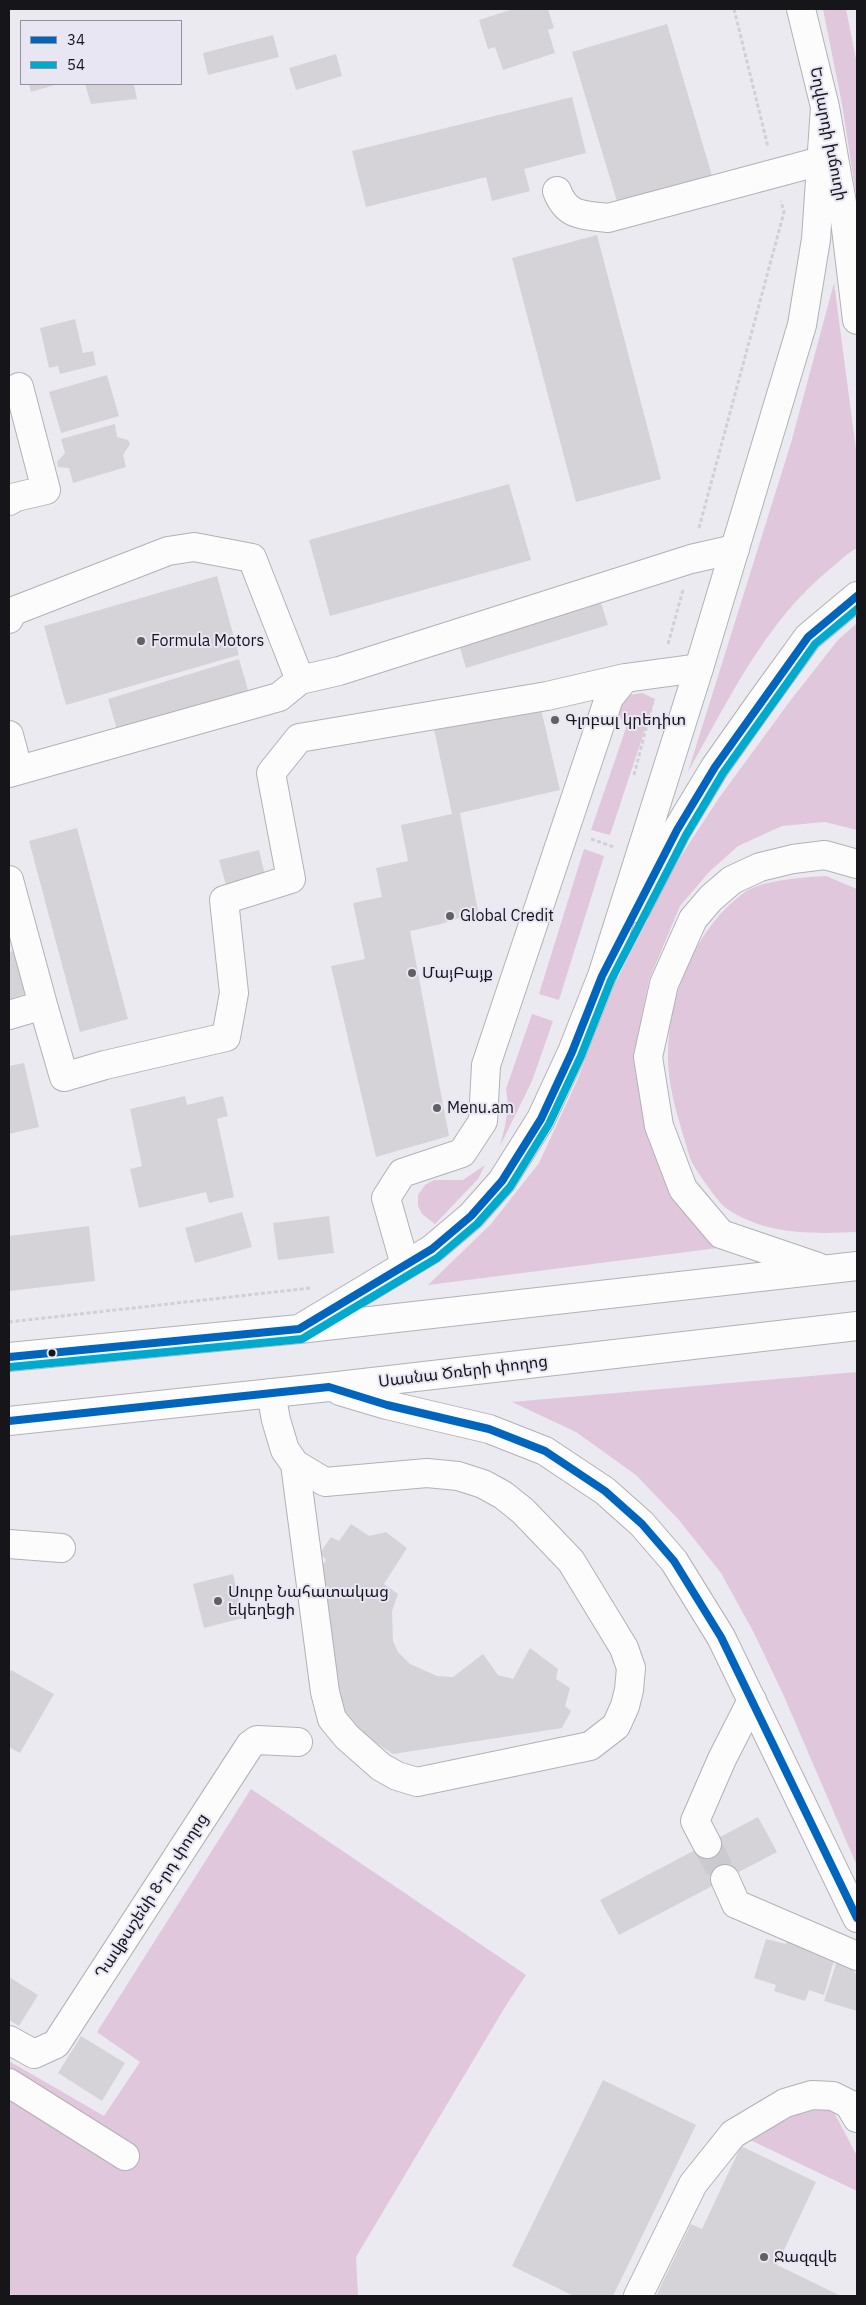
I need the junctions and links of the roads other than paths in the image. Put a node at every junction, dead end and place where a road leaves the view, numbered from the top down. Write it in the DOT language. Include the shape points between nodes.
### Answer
graph roads {
  1 [pos="801,9"];
  2 [pos="825,107"];
  3 [pos="821,161"];
  4 [pos="557,191"];
  5 [pos="857,320"];
  6 [pos="19,387"];
  7 [pos="9,501"];
  8 [pos="735,549"];
  9 [pos="857,596"];
  10 [pos="9,620"];
  11 [pos="699,668"];
  12 [pos="625,678"];
  13 [pos="300,680"];
  14 [pos="9,735"];
  15 [pos="13,771"];
  16 [pos="857,864"];
  17 [pos="9,880"];
  18 [pos="602,976"];
  19 [pos="43,1005"];
  20 [pos="9,1016"];
  21 [pos="404,1266"];
  22 [pos="857,1266"];
  23 [pos="824,1269"];
  24 [pos="857,1326"];
  25 [pos="299,1329"];
  26 [pos="9,1357"];
  27 [pos="329,1387"];
  28 [pos="271,1393"];
  29 [pos="9,1421"];
  30 [pos="295,1464"];
  31 [pos="9,1544"];
  32 [pos="61,1548"];
  33 [pos="752,1700"];
  34 [pos="298,1742"];
  35 [pos="707,1844"];
  36 [pos="725,1880"];
  37 [pos="857,1918"];
  38 [pos="857,1956"];
  39 [pos="9,2040"];
  40 [pos="9,2083"];
  41 [pos="857,2118"];
  42 [pos="125,2156"];
  43 [pos="638,2296"];
  1 -- 2 [label="main road, Եղվարդի խճուղի"];
  2 -- 3 [label="main road"];
  2 -- 5 [label="main road, Եղվարդի խճուղի" via="845,220"];
  3 -- 4 [label="main road" via="608,218 580,215 562,205"];
  3 -- 8 [label="main road" via="816,239 802,325"];
  6 -- 7 [label="main road" via="46,490"];
  8 -- 11 [label="main road"];
  8 -- 13 [label="main road" via="691,559 339,671"];
  9 -- 18 [label="main road" via="808,637 715,767 677,830"];
  10 -- 13 [label="main road" via="11,612 168,551 194,547 252,558"];
  11 -- 12 [label="main road"];
  11 -- 18 [label="main road"];
  12 -- 19 [label="main road" via="547,696 300,738 271,773 291,879 224,900 234,993 226,1037 64,1077"];
  12 -- 21 [label="main road" via="609,698 602,717 486,1065 484,1121 462,1152 402,1173 386,1198"];
  13 -- 15 [label="main road" via="279,697"];
  14 -- 15 [label="main road"];
  16 -- 23 [label="main road" via="825,854 793,858 760,867 732,880 711,898 693,919 664,984 648,1057 659,1126 683,1190 721,1234"];
  17 -- 19 [label="main road"];
  18 -- 21 [label="main road" via="541,1119 502,1181 471,1216 432,1249"];
  19 -- 20 [label="main road"];
  21 -- 25 [label="main road"];
  22 -- 23 [label="main road"];
  23 -- 25 [label="main road"];
  24 -- 27 [label="main road, Սասնա Ծռերի փողոց"];
  25 -- 26 [label="main road"];
  27 -- 28 [label="main road, Սասնա Ծռերի փողոց"];
  27 -- 33 [label="main road" via="387,1405 489,1429 545,1451 605,1491 642,1524 674,1561 722,1637"];
  28 -- 29 [label="main road, Սասնա Ծռերի փողոց"];
  28 -- 30 [label="main road" via="285,1450"];
  30 -- 30 [label="main road" via="325,1482 427,1472 458,1476 483,1484 523,1511 571,1562 624,1648 631,1668 630,1690 616,1726 590,1746 417,1782 397,1776 366,1755 332,1719 325,1692"];
  31 -- 32 [label="main road"];
  33 -- 35 [label="main road" via="695,1821"];
  33 -- 37 [label="main road"];
  34 -- 39 [label="main road, Դավթաշենի 8-րդ փողոց" via="257,1740 250,1745 56,2044 34,2054"];
  36 -- 38 [label="main road" via="736,1904"];
  40 -- 42 [label="main road"];
  41 -- 43 [label="main road" via="849,2104 834,2096 812,2095 785,2102 732,2134 693,2184"];
}
